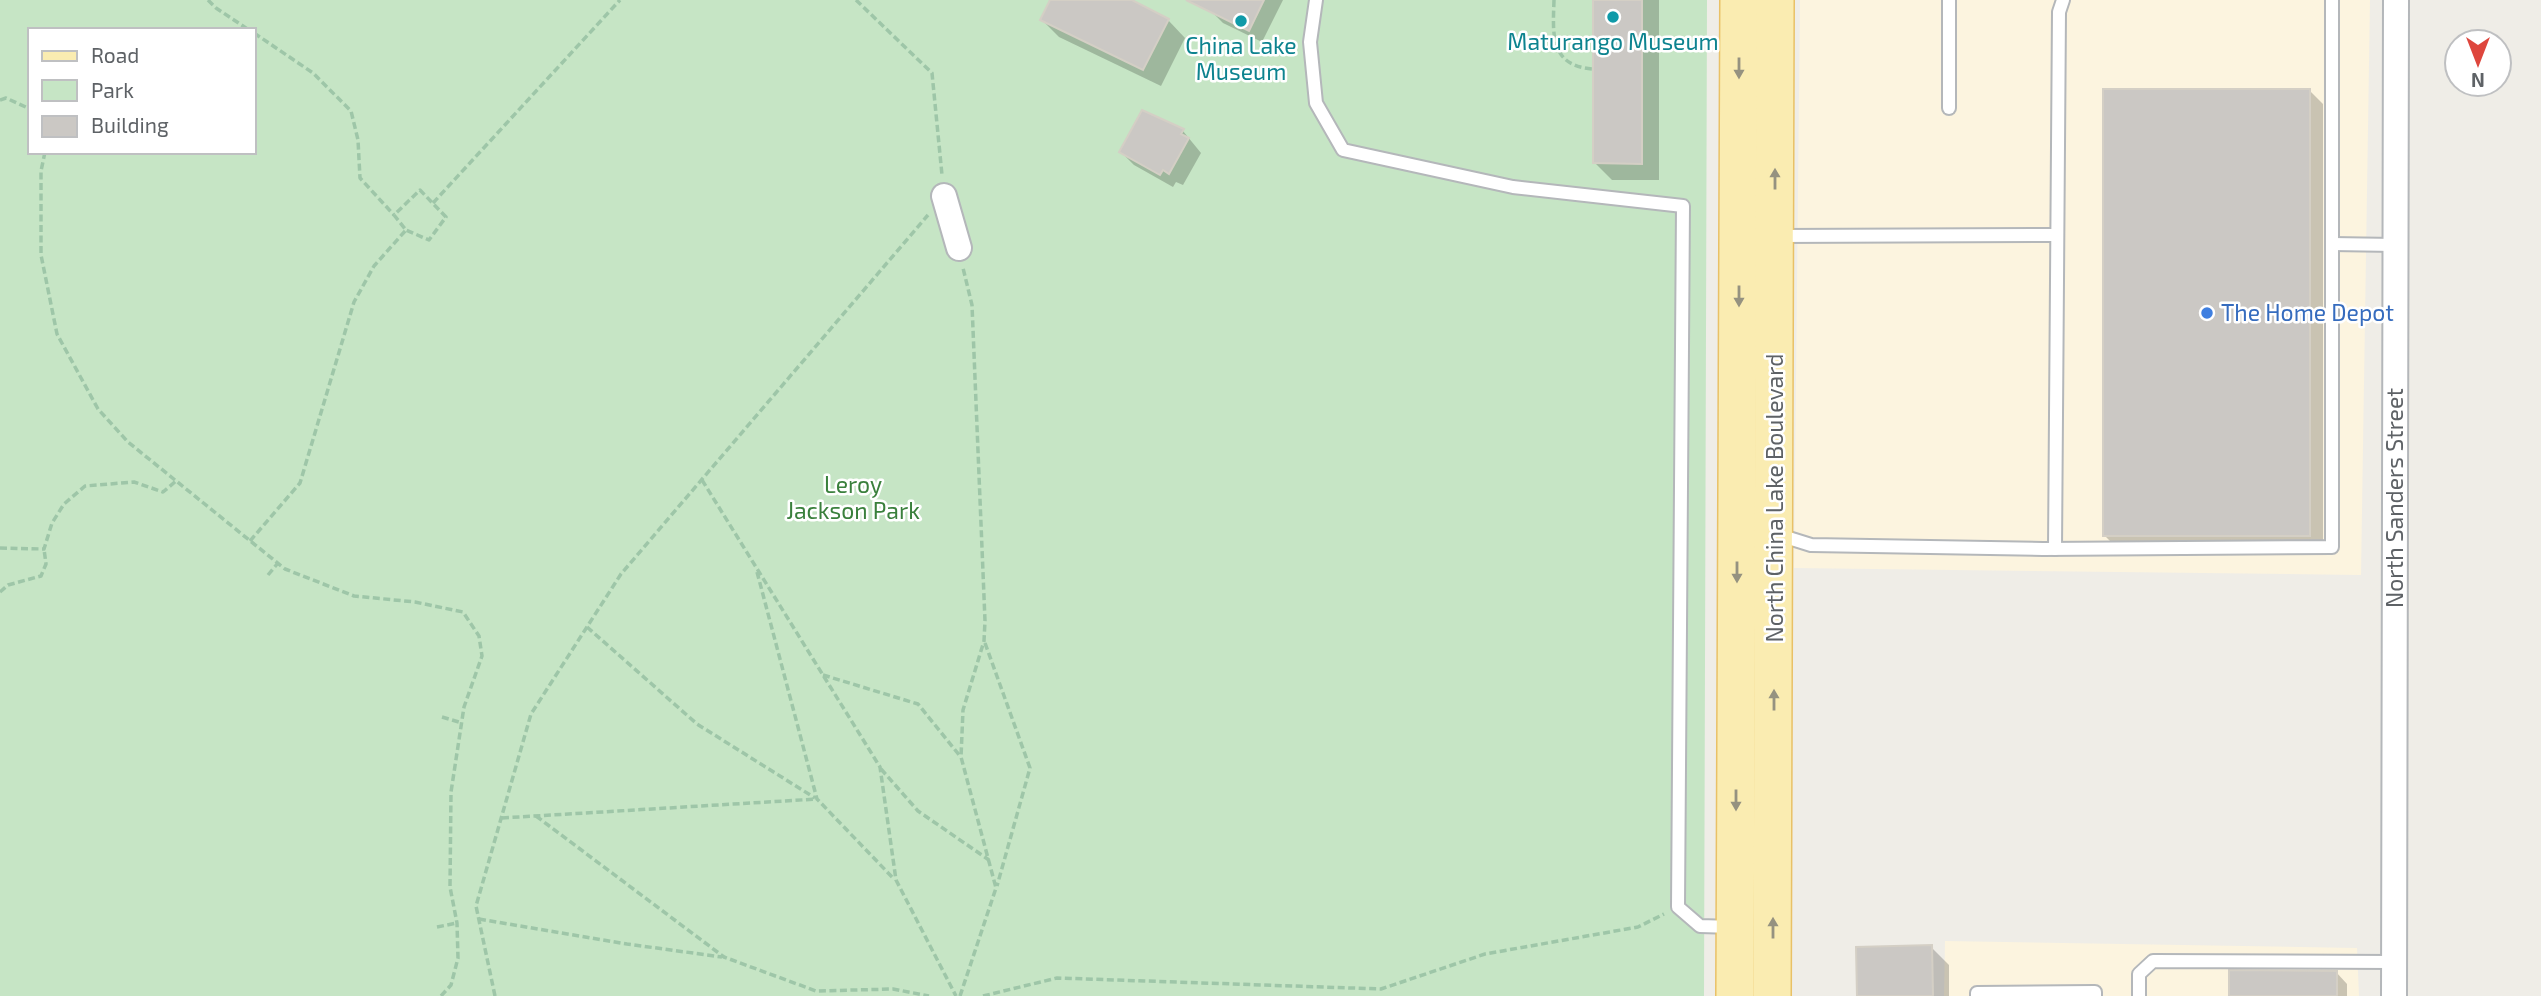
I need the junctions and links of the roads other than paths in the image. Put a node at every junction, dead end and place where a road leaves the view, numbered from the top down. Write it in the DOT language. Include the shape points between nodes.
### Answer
graph roads {
  1 [pos="1316,0"];
  2 [pos="1739,0"];
  3 [pos="1775,0"];
  4 [pos="1949,0"];
  5 [pos="2063,0"];
  6 [pos="2332,0"];
  7 [pos="2396,0"];
  8 [pos="1949,108"];
  9 [pos="944,196"];
  10 [pos="2057,235"];
  11 [pos="1776,236"];
  12 [pos="2332,244"];
  13 [pos="2395,245"];
  14 [pos="959,248"];
  15 [pos="1739,355"];
  16 [pos="1775,534"];
  17 [pos="2055,549"];
  18 [pos="1735,928"];
  19 [pos="2394,962"];
  20 [pos="1735,996"];
  21 [pos="1772,996"];
  22 [pos="1977,996"];
  23 [pos="2095,996"];
  24 [pos="2139,996"];
  25 [pos="2394,996"];
  1 -- 18 [label="lane" via="1310,42 1316,103 1343,150 1513,187 1683,206 1678,906 1700,926"];
  2 -- 15 [label="main road, North China Lake Boulevard, one-way"];
  11 -- 3 [label="main road, North China Lake Boulevard, one-way"];
  4 -- 8 [label="lane"];
  5 -- 10 [label="lane" via="2059,12"];
  6 -- 12 [label="lane"];
  7 -- 13 [label="street, North Sanders Street"];
  9 -- 14 [label="street"];
  10 -- 11 [label="lane"];
  10 -- 17 [label="lane"];
  11 -- 16 [label="main road, North China Lake Boulevard"];
  12 -- 13 [label="lane"];
  12 -- 17 [label="lane" via="2332,547"];
  13 -- 19 [label="street, North Sanders Street"];
  15 -- 16 [label="main road" via="1757,408 1754,520 1762,531"];
  15 -- 18 [label="main road, North China Lake Boulevard, one-way"];
  16 -- 17 [label="lane" via="1811,545"];
  21 -- 16 [label="main road, North China Lake Boulevard, one-way"];
  18 -- 20 [label="main road, North China Lake Boulevard"];
  19 -- 24 [label="lane" via="2153,961 2139,974"];
  19 -- 25 [label="street, North Sanders Street"];
  22 -- 23 [label="lane" via="2082,992 2095,992"];
}
